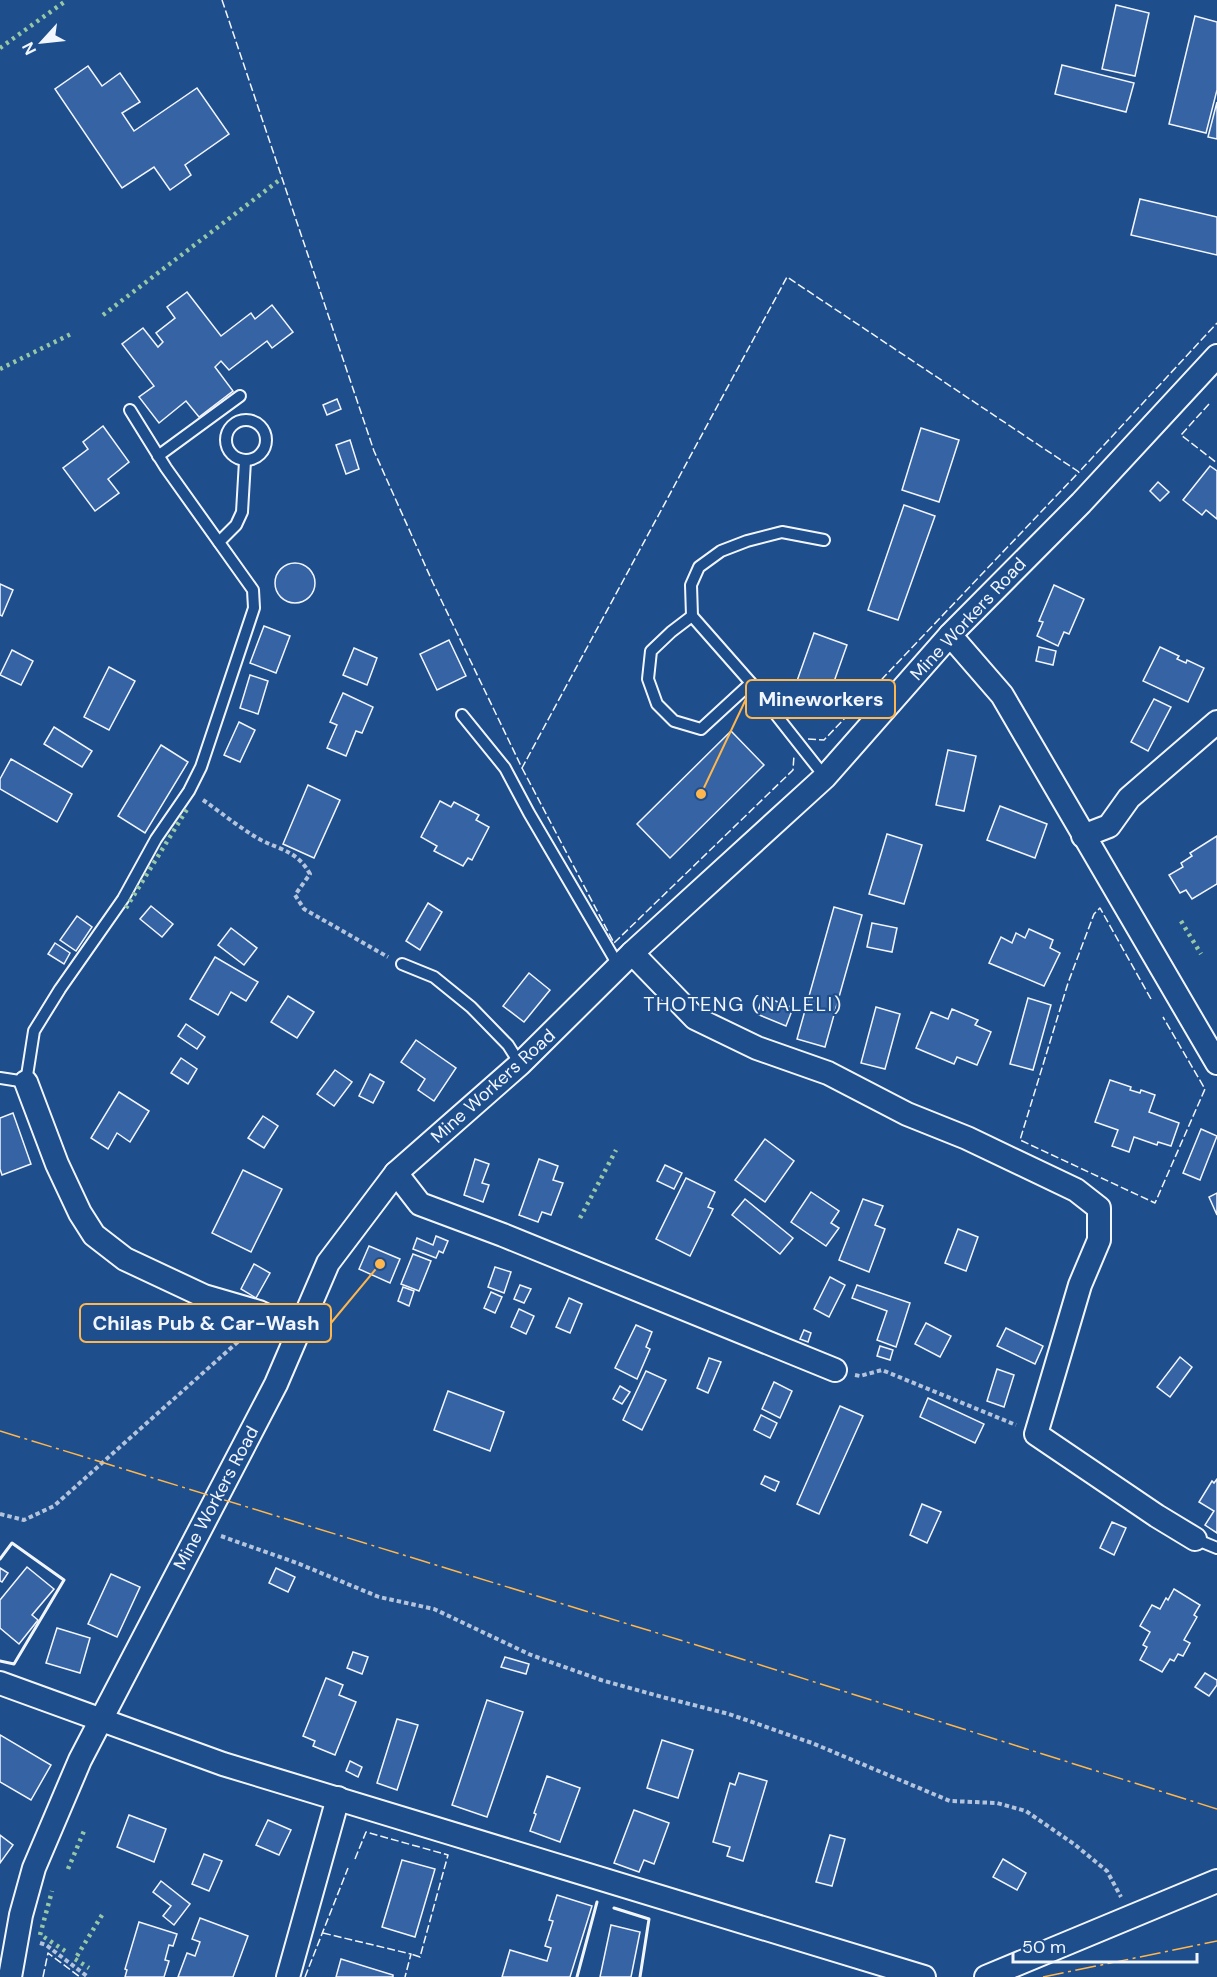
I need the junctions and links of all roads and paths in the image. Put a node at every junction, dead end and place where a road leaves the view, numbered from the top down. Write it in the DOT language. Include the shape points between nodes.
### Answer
graph roads {
  1 [pos="1217,356"];
  2 [pos="240,396"];
  3 [pos="226,406"];
  4 [pos="130,410"];
  5 [pos="237,422"];
  6 [pos="158,456"];
  7 [pos="245,461"];
  8 [pos="824,540"];
  9 [pos="219,542"];
  10 [pos="692,616"];
  11 [pos="950,635"];
  12 [pos="751,683"];
  13 [pos="462,715"];
  14 [pos="1217,722"];
  15 [pos="825,777"];
  16 [pos="189,791"];
  17 [pos="1083,836"];
  18 [pos="625,959"];
  19 [pos="402,964"];
  20 [pos="1213,1048"];
  21 [pos="520,1064"];
  22 [pos="0,1078"];
  23 [pos="26,1082"];
  24 [pos="396,1173"];
  25 [pos="259,1312"];
  26 [pos="299,1330"];
  27 [pos="835,1371"];
  28 [pos="1036,1434"];
  29 [pos="0,1514"];
  30 [pos="199,1530"];
  31 [pos="1195,1539"];
  32 [pos="1217,1548"];
  33 [pos="0,1683"];
  34 [pos="100,1720"];
  35 [pos="338,1798"];
  36 [pos="1217,1881"];
  37 [pos="1132,1916"];
  38 [pos="17,1936"];
  39 [pos="10,1977"];
  40 [pos="88,1977"];
  41 [pos="288,1977"];
  42 [pos="924,1977"];
  43 [pos="986,1977"];
  1 -- 11 [label="street, Mine Workers Road" via="1081,503"];
  2 -- 3 [label="lane"];
  3 -- 5 [label="lane"];
  3 -- 6 [label="lane"];
  4 -- 6 [label="lane"];
  5 -- 7 [label="lane" via="230,427 225,442 231,455"];
  5 -- 7 [label="lane" via="254,422 265,434 264,450 253,460"];
  6 -- 9 [label="lane"];
  7 -- 9 [label="lane" via="242,512 236,525"];
  8 -- 10 [label="lane" via="782,532 721,551 699,567 691,585"];
  9 -- 16 [label="lane" via="253,590 254,608 201,767"];
  10 -- 12 [label="lane"];
  10 -- 12 [label="lane" via="651,651 648,679 657,704 674,721 701,729"];
  11 -- 15 [label="street, Mine Workers Road"];
  11 -- 17 [label="street" via="1002,695"];
  12 -- 15 [label="lane"];
  13 -- 18 [label="lane" via="506,768 529,813"];
  14 -- 17 [label="street" via="1129,798 1109,826"];
  15 -- 18 [label="street, Mine Workers Road"];
  16 -- 19 [label="path" via="261,840 295,854 304,863 310,874 295,895 304,909"];
  16 -- 23 [label="lane" via="34,1031"];
  17 -- 20 [label="street"];
  18 -- 21 [label="street, Mine Workers Road"];
  18 -- 28 [label="street" via="695,1018 757,1048 828,1073 907,1114 967,1138 1076,1190 1099,1208 1100,1240 1080,1285"];
  19 -- 21 [label="lane" via="434,977 471,1007 508,1045"];
  21 -- 24 [label="street, Mine Workers Road"];
  22 -- 23 [label="lane"];
  23 -- 25 [label="street" via="57,1164 94,1235 125,1259 204,1296"];
  24 -- 26 [label="street, Mine Workers Road" via="328,1263"];
  24 -- 27 [label="street" via="420,1204"];
  25 -- 26 [label="street"];
  25 -- 29 [label="path" via="242,1338 54,1506 24,1520"];
  26 -- 30 [label="street, Mine Workers Road" via="276,1384"];
  27 -- 28 [label="path" via="860,1376 882,1370"];
  28 -- 31 [label="street"];
  30 -- 34 [label="street, Mine Workers Road"];
  30 -- 37 [label="path" via="297,1563 379,1597 434,1610 531,1655 602,1680 729,1714 812,1743 950,1801 997,1803 1026,1811 1107,1870"];
  31 -- 32 [label="lane"];
  33 -- 34 [label="street"];
  34 -- 35 [label="street" via="223,1764"];
  34 -- 38 [label="street, Mine Workers Road" via="34,1868"];
  35 -- 41 [label="street"];
  35 -- 42 [label="street"];
  36 -- 37 [label="street"];
  37 -- 43 [label="street"];
  38 -- 39 [label="street, Mine Workers Road"];
  38 -- 40 [label="path" via="46,1945"];
}
